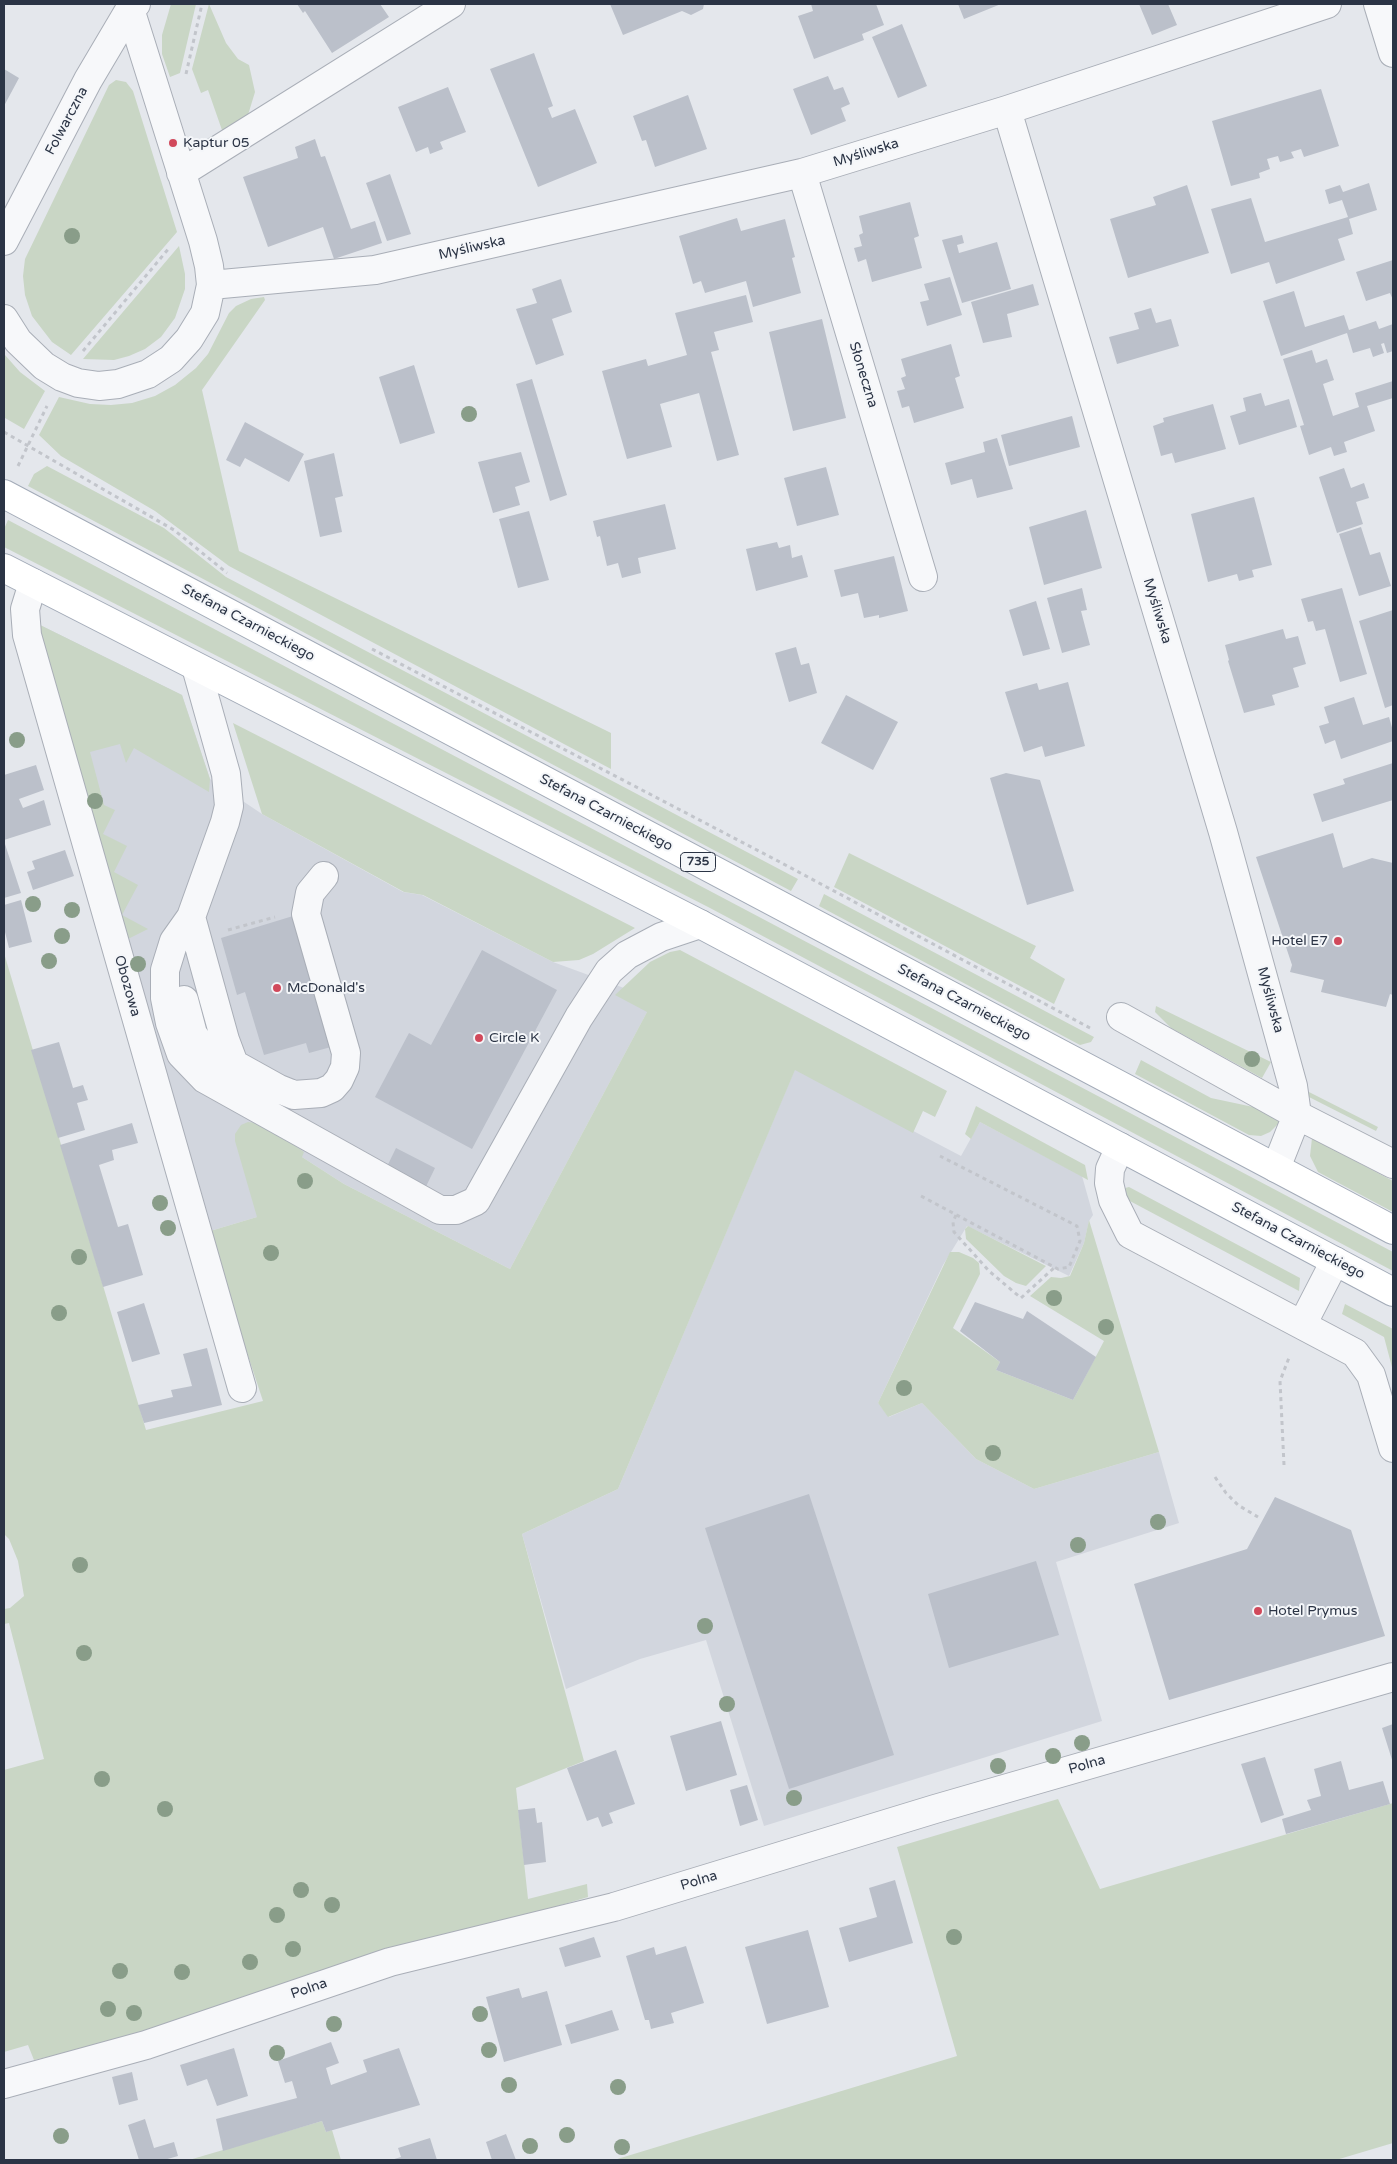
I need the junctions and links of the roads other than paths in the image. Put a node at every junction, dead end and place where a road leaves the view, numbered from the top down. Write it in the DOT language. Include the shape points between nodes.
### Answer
graph roads {
  1 [pos="451,4"];
  2 [pos="1327,4"];
  3 [pos="1378,4"];
  4 [pos="133,7"];
  5 [pos="1393,53"];
  6 [pos="1007,110"];
  7 [pos="181,173"];
  8 [pos="802,173"];
  9 [pos="4,239"];
  10 [pos="211,285"];
  11 [pos="4,319"];
  12 [pos="4,494"];
  13 [pos="4,568"];
  14 [pos="923,577"];
  15 [pos="33,583"];
  16 [pos="196,667"];
  17 [pos="324,876"];
  18 [pos="191,917"];
  19 [pos="700,924"];
  20 [pos="1121,1017"];
  21 [pos="1297,1115"];
  22 [pos="1120,1147"];
  23 [pos="1393,1164"];
  24 [pos="1276,1168"];
  25 [pos="1393,1230"];
  26 [pos="1335,1261"];
  27 [pos="1393,1292"];
  28 [pos="1302,1325"];
  29 [pos="242,1388"];
  30 [pos="1393,1448"];
  31 [pos="1393,1677"];
  32 [pos="4,2084"];
  1 -- 7 [label="street"];
  2 -- 6 [label="street, Myśliwska"];
  3 -- 5 [label="street"];
  4 -- 7 [label="street"];
  4 -- 9 [label="street, Folwarczna" via="88,80"];
  6 -- 8 [label="street, Myśliwska"];
  6 -- 21 [label="street, Myśliwska" via="1223,832 1293,1086"];
  7 -- 10 [label="street" via="209,266"];
  8 -- 10 [label="street, Myśliwska" via="375,270"];
  8 -- 14 [label="street, Słoneczna"];
  10 -- 11 [label="street" via="204,313 189,339 171,359 148,374 118,384 98,386 62,377 28,352"];
  12 -- 24 [label="main road, Stefana Czarnieckiego / 735"];
  13 -- 15 [label="main road, Stefana Czarnieckiego"];
  15 -- 16 [label="main road, Stefana Czarnieckiego"];
  15 -- 29 [label="street, Obozowa" via="25,609 27,635"];
  16 -- 18 [label="street" via="226,774 229,806"];
  16 -- 19 [label="main road, Stefana Czarnieckiego"];
  17 -- 18 [label="street" via="310,893 306,908 346,1053 339,1080 321,1093 294,1095 234,1064"];
  18 -- 19 [label="street" via="174,940 165,977 170,1023 181,1054 192,1068 205,1079 447,1211 476,1201 579,1017 609,971 639,948"];
  19 -- 22 [label="main road, Stefana Czarnieckiego"];
  20 -- 21 [label="street"];
  21 -- 23 [label="street"];
  21 -- 24 [label="street"];
  22 -- 26 [label="main road, Stefana Czarnieckiego"];
  22 -- 28 [label="street" via="1110,1169 1109,1183 1113,1200 1130,1234"];
  24 -- 25 [label="main road, Stefana Czarnieckiego / 735"];
  26 -- 27 [label="main road, Stefana Czarnieckiego"];
  26 -- 28 [label="street"];
  28 -- 30 [label="street" via="1356,1353 1365,1365 1374,1383"];
  31 -- 32 [label="street, Polna" via="935,1809 614,1907 390,1962 146,2045"];
}
